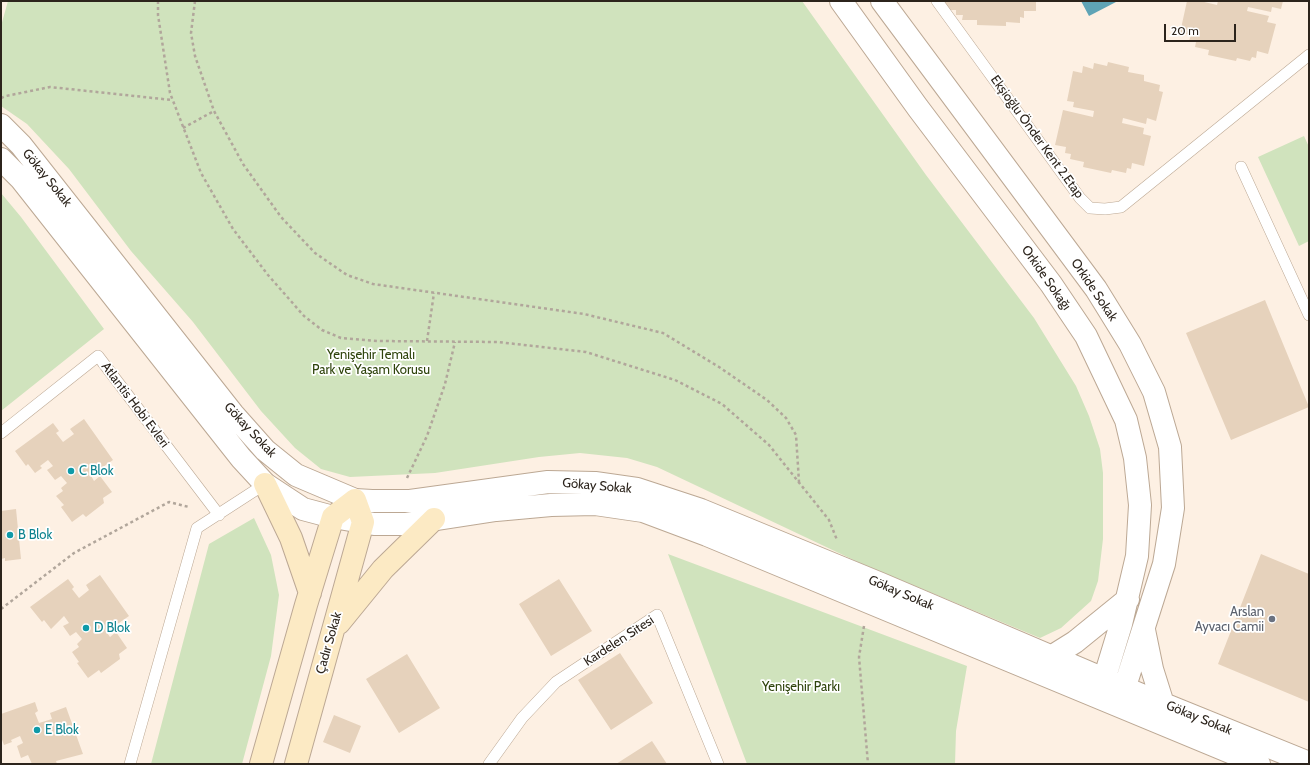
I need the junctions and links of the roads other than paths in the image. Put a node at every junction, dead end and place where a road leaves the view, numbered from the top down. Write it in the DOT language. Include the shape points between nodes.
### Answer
graph roads {
  1 [pos="840,1"];
  2 [pos="882,1"];
  3 [pos="937,1"];
  4 [pos="1309,55"];
  5 [pos="1,125"];
  6 [pos="1,158"];
  7 [pos="1241,167"];
  8 [pos="1309,315"];
  9 [pos="1,433"];
  10 [pos="265,484"];
  11 [pos="355,500"];
  12 [pos="219,515"];
  13 [pos="333,518"];
  14 [pos="434,519"];
  15 [pos="363,522"];
  16 [pos="310,593"];
  17 [pos="1128,599"];
  18 [pos="1144,626"];
  19 [pos="332,632"];
  20 [pos="1051,657"];
  21 [pos="1112,693"];
  22 [pos="1163,704"];
  23 [pos="1309,763"];
  24 [pos="130,764"];
  25 [pos="262,764"];
  26 [pos="296,764"];
  27 [pos="488,764"];
  28 [pos="718,764"];
  29 [pos="1259,764"];
  1 -- 17 [label="street, Orkide Sokağı" via="1051,284 1086,336 1112,388 1126,420 1135,458 1140,505 1137,556"];
  2 -- 18 [label="street, Orkide Sokak" via="1096,289 1130,344 1154,392 1170,447 1173,508 1164,564"];
  3 -- 4 [label="lane, Ekşioğlu Önder Kent 2.Etap" via="1080,198 1090,208 1121,207"];
  5 -- 11 [label="street, Gökay Sokak" via="21,144 225,404 265,450 296,475"];
  6 -- 10 [label="street, Gökay Sokak" via="26,185 241,458"];
  7 -- 8 [label="lane"];
  9 -- 12 [label="lane, Atlantis Hobi Evleri" via="98,356"];
  10 -- 12 [label="lane"];
  10 -- 13 [label="street, Gökay Sokak" via="303,508"];
  10 -- 16 [label="street" via="293,544"];
  11 -- 13 [label="street"];
  11 -- 15 [label="street"];
  11 -- 20 [label="street, Gökay Sokak" via="397,501 433,498 548,482 595,483 637,489 701,510"];
  12 -- 24 [label="lane" via="197,528"];
  13 -- 15 [label="street, Gökay Sokak"];
  13 -- 16 [label="street"];
  14 -- 15 [label="street, Gökay Sokak" via="405,524"];
  14 -- 19 [label="street" via="383,569"];
  14 -- 21 [label="street, Gökay Sokak" via="551,505 595,504 643,512 672,521 1007,661"];
  15 -- 19 [label="street, Çadır Sokak"];
  16 -- 25 [label="street"];
  17 -- 20 [label="street" via="1075,642"];
  17 -- 21 [label="street"];
  18 -- 21 [label="street"];
  18 -- 22 [label="street" via="1152,669"];
  19 -- 26 [label="street, Çadır Sokak"];
  20 -- 21 [label="street, Gökay Sokak"];
  21 -- 22 [label="street, Gökay Sokak"];
  21 -- 29 [label="street, Gökay Sokak"];
  22 -- 23 [label="street, Gökay Sokak"];
  27 -- 28 [label="lane, Kardelen Sitesi" via="522,718 556,682 657,614"];
}
